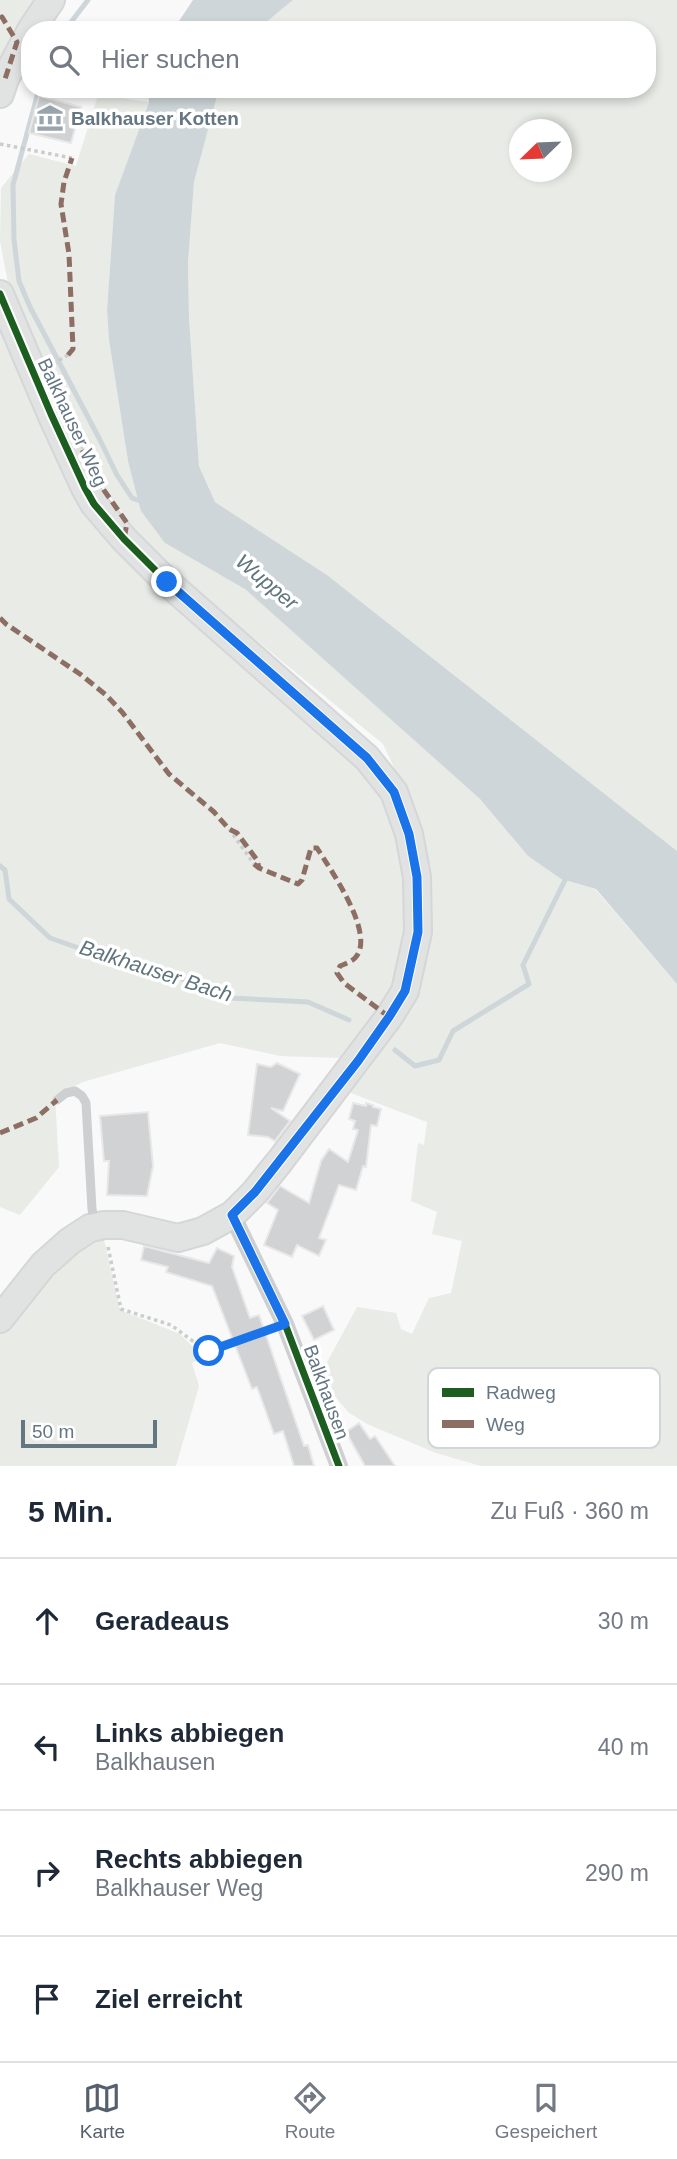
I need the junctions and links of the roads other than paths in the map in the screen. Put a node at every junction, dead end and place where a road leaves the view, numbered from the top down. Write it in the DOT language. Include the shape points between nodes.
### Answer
graph roads {
  1 [pos="51,0"];
  2 [pos="37,21"];
  3 [pos="21,48"];
  4 [pos="0,94"];
  5 [pos="0,295"];
  6 [pos="57,1100"];
  7 [pos="232,1215"];
  8 [pos="100,1225"];
  9 [pos="0,1319"];
  10 [pos="339,1466"];
  1 -- 2 [label="main road"];
  3 -- 4 [label="main road"];
  5 -- 7 [label="main road, Balkhauser Weg" via="94,504 167,582 367,758 394,792 409,834 417,877 418,932 405,991 358,1061"];
  6 -- 8 [label="lane" via="75,1091 86,1103 92,1209"];
  7 -- 8 [label="main road, Balkhauser Weg" via="178,1238 123,1225"];
  7 -- 10 [label="street, Balkhausen" via="285,1324"];
  8 -- 9 [label="main road" via="53,1255"];
}
